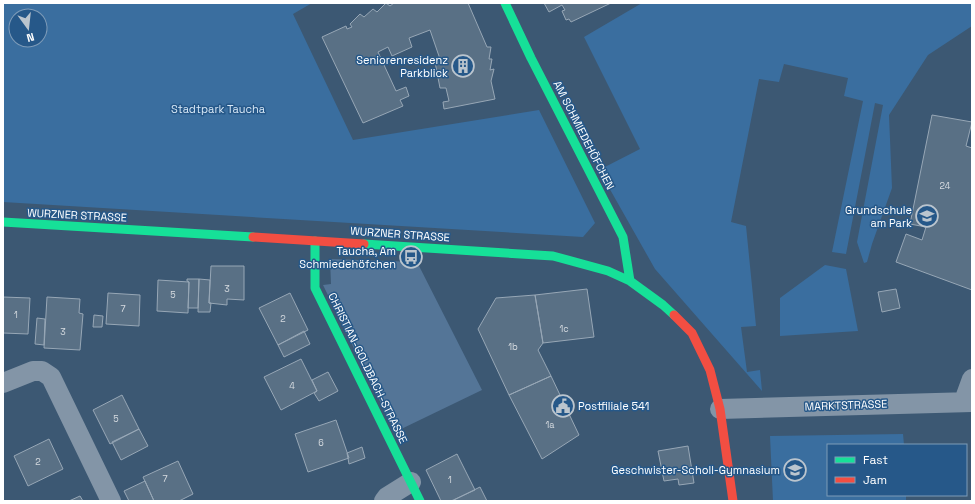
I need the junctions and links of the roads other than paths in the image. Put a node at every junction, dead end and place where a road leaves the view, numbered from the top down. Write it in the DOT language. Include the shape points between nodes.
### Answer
graph roads {
  1 [pos="505,3"];
  2 [pos="3,222"];
  3 [pos="315,241"];
  4 [pos="630,281"];
  5 [pos="972,379"];
  6 [pos="3,383"];
  7 [pos="968,402"];
  8 [pos="720,409"];
  9 [pos="411,482"];
  10 [pos="112,501"];
  11 [pos="384,501"];
  12 [pos="420,501"];
  13 [pos="734,501"];
  1 -- 4 [label="street, AM SCHMIEDEHÖFCHEN" via="623,237"];
  2 -- 3 [label="street, WURZNER STRASSE"];
  3 -- 4 [label="street, WURZNER STRASSE" via="554,256"];
  3 -- 9 [label="street, CHRISTIAN-GOLDBACH-STRASSE" via="315,288"];
  4 -- 8 [label="street, WURZNER STRASSE" via="663,305 692,333 710,370"];
  5 -- 7 [label="street"];
  6 -- 10 [label="street" via="33,370 42,371 51,377"];
  7 -- 8 [label="street, MARKTSTRASSE"];
  8 -- 13 [label="street, WURZNER STRASSE"];
  9 -- 11 [label="street"];
  9 -- 12 [label="street, CHRISTIAN-GOLDBACH-STRASSE"];
}
